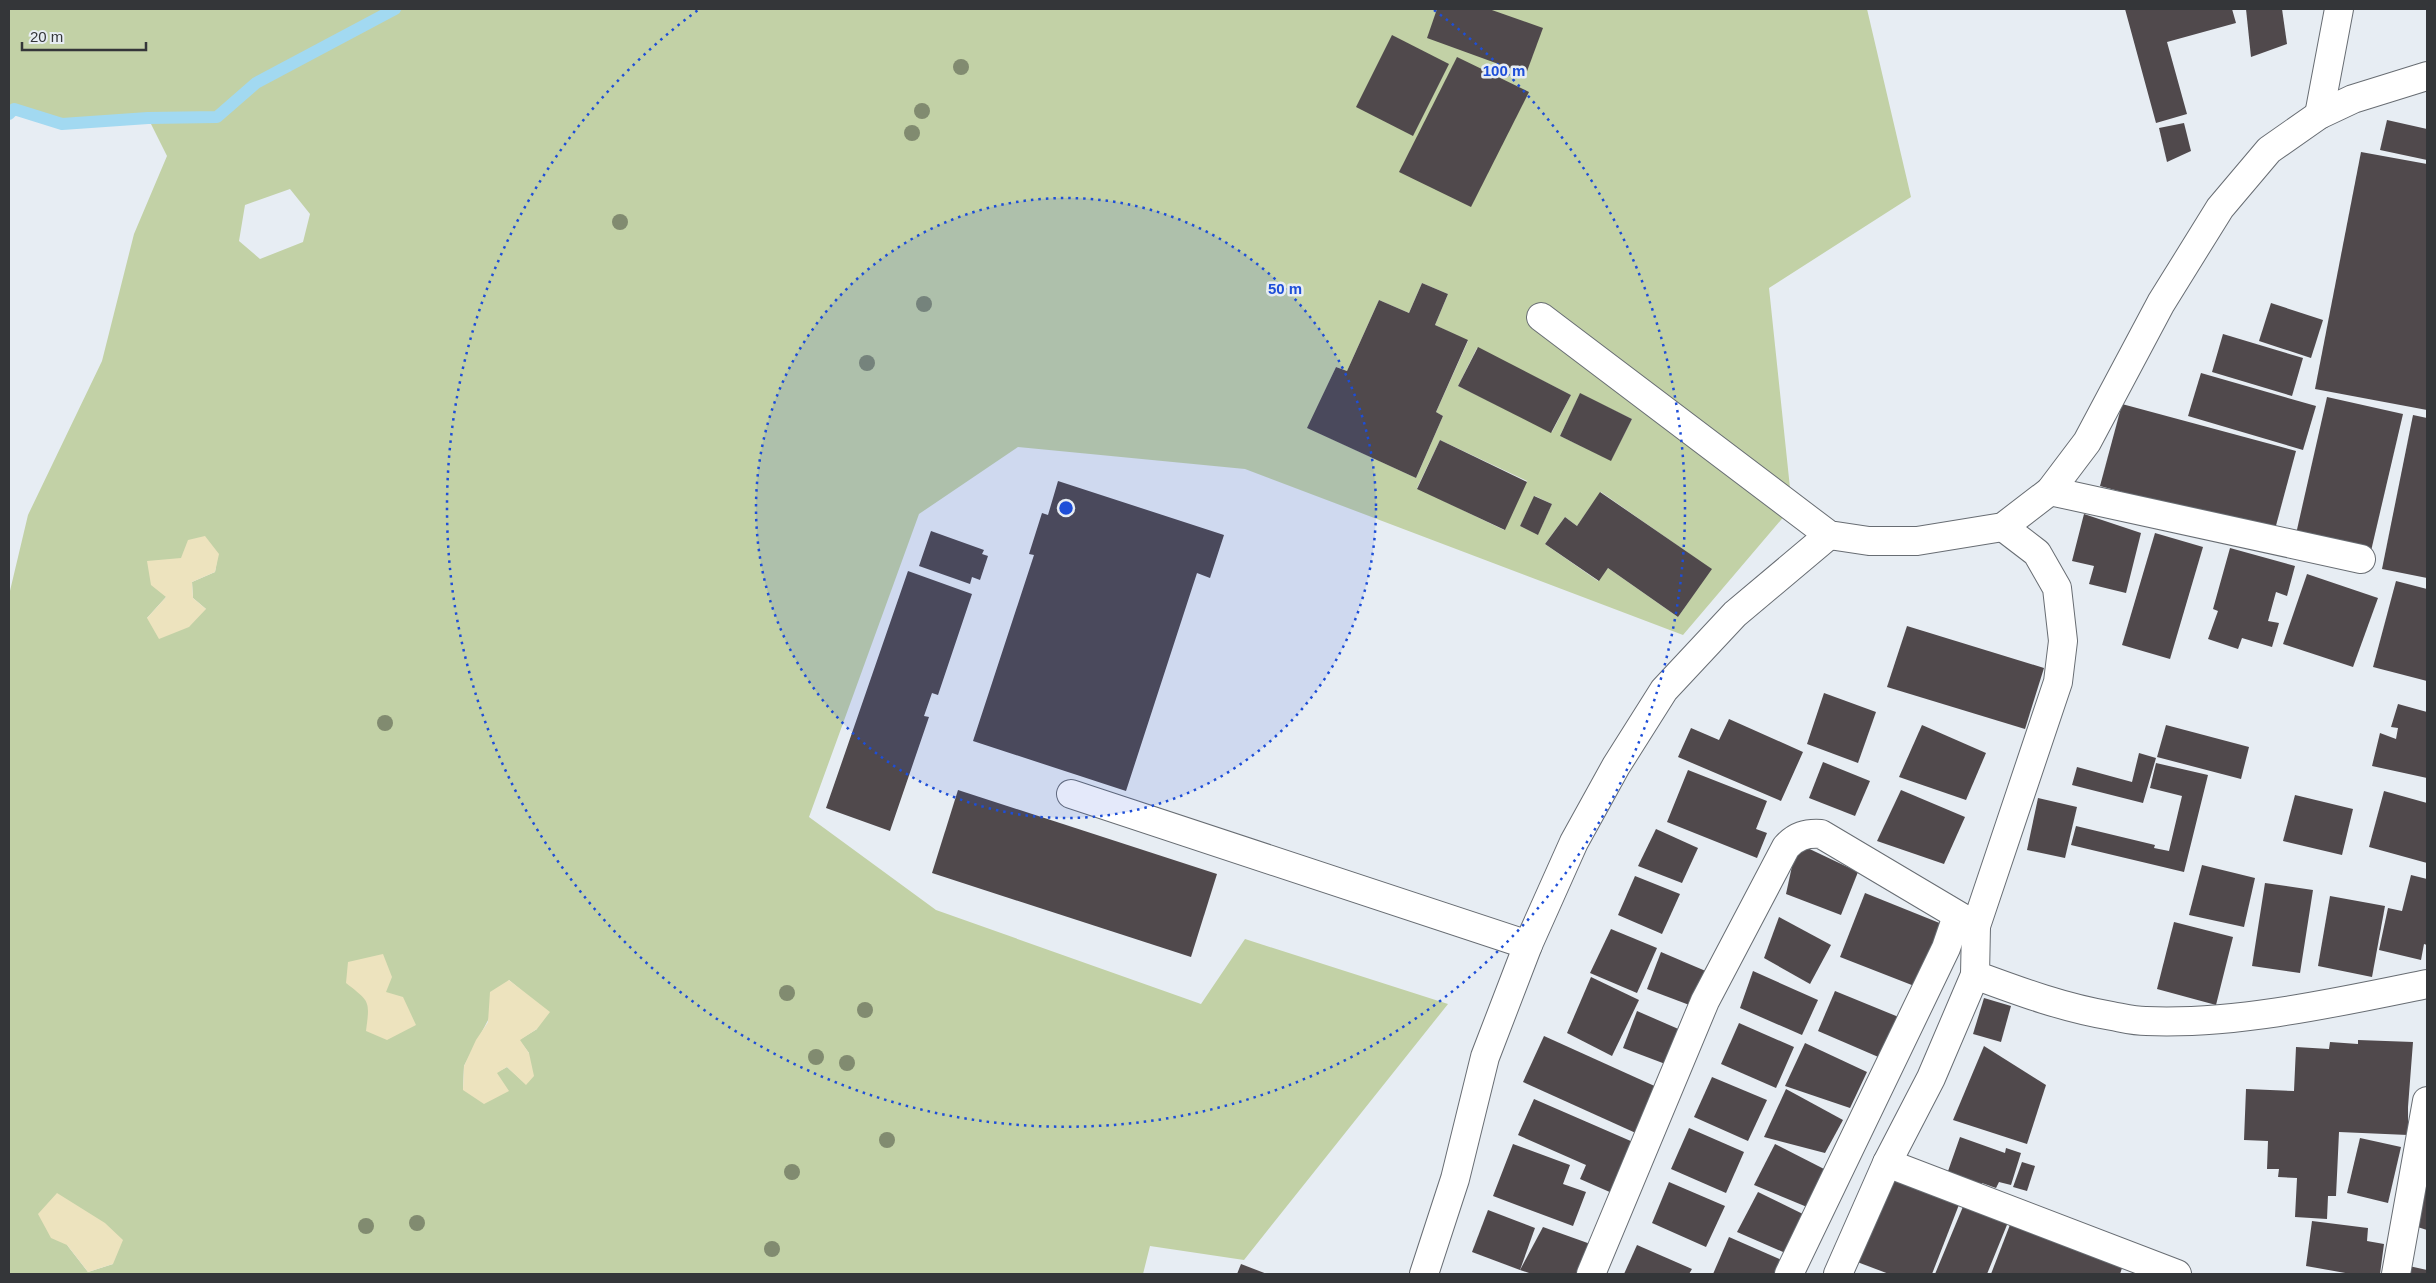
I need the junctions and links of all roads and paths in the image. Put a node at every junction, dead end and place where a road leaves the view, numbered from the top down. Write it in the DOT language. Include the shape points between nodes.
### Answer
graph roads {
  1 [pos="2339,9"];
  2 [pos="2427,76"];
  3 [pos="2319,115"];
  4 [pos="1542,317"];
  5 [pos="2050,491"];
  6 [pos="2003,527"];
  7 [pos="1829,535"];
  8 [pos="2360,559"];
  9 [pos="1071,794"];
  10 [pos="1966,921"];
  11 [pos="1528,944"];
  12 [pos="1975,975"];
  13 [pos="2427,984"];
  14 [pos="2427,1101"];
  15 [pos="1887,1163"];
  16 [pos="1424,1274"];
  17 [pos="1591,1274"];
  18 [pos="1789,1274"];
  19 [pos="1838,1274"];
  20 [pos="2177,1274"];
  21 [pos="2396,1274"];
  1 -- 3 [label="street"];
  2 -- 3 [label="street" via="2353,99"];
  3 -- 5 [label="street" via="2269,150 2220,208 2161,304 2087,442"];
  4 -- 7 [label="street"];
  5 -- 6 [label="street"];
  5 -- 8 [label="street"];
  6 -- 7 [label="street" via="1917,541 1869,541"];
  6 -- 10 [label="street" via="2036,553 2056,588 2063,641 2058,682"];
  7 -- 11 [label="street" via="1735,614 1664,690 1616,766 1574,842"];
  9 -- 11 [label="street"];
  10 -- 12 [label="street"];
  10 -- 17 [label="street" via="1821,834 1809,833 1792,840 1705,1001"];
  10 -- 18 [label="street" via="1946,948"];
  11 -- 16 [label="street" via="1485,1057 1455,1179"];
  12 -- 13 [label="street" via="2055,1005 2145,1022 2246,1015"];
  12 -- 15 [label="street" via="1931,1078"];
  14 -- 21 [label="street"];
  15 -- 19 [label="street"];
  15 -- 20 [label="street"];
}
